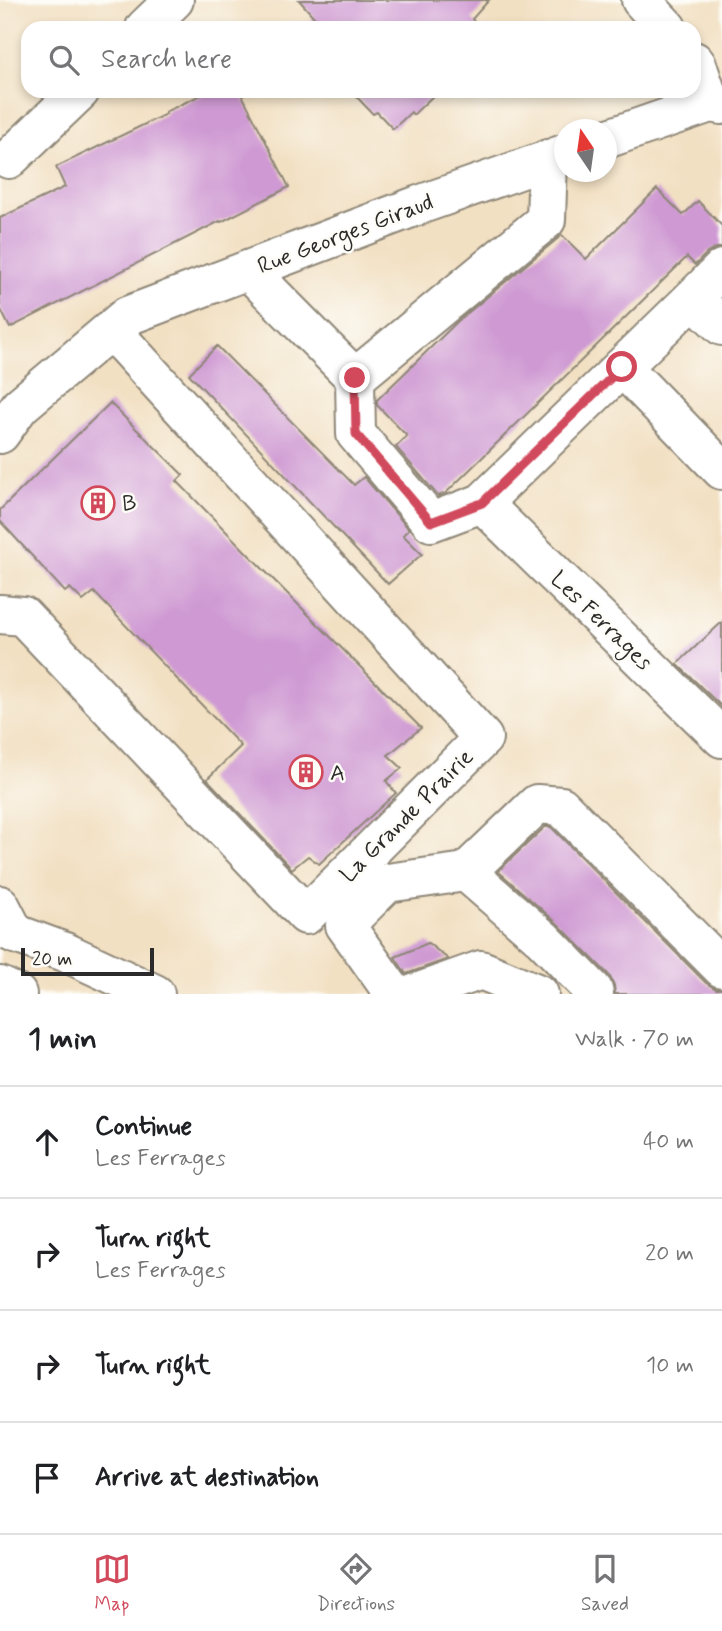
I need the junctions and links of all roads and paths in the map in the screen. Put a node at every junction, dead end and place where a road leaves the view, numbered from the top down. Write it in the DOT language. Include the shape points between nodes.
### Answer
graph roads {
  1 [pos="174,0"];
  2 [pos="641,0"];
  3 [pos="152,21"];
  4 [pos="660,21"];
  5 [pos="701,73"];
  6 [pos="73,98"];
  7 [pos="716,104"];
  8 [pos="617,136"];
  9 [pos="554,158"];
  10 [pos="9,159"];
  11 [pos="554,170"];
  12 [pos="722,269"];
  13 [pos="248,270"];
  14 [pos="694,298"];
  15 [pos="119,323"];
  16 [pos="722,326"];
  17 [pos="622,367"];
  18 [pos="355,378"];
  19 [pos="0,434"];
  20 [pos="722,470"];
  21 [pos="482,503"];
  22 [pos="0,614"];
  23 [pos="722,738"];
  24 [pos="466,872"];
  25 [pos="5,923"];
  26 [pos="722,968"];
  27 [pos="0,986"];
  28 [pos="17,994"];
  29 [pos="155,994"];
  30 [pos="394,994"];
  31 [pos="414,994"];
  32 [pos="539,994"];
  33 [pos="594,994"];
  1 -- 3 [label="street"];
  2 -- 4 [label="street"];
  5 -- 7 [label="street"];
  6 -- 10 [label="street"];
  7 -- 8 [label="street"];
  9 -- 13 [label="street, Rue Georges Giraud"];
  11 -- 18 [label="street" via="546,220"];
  12 -- 14 [label="street"];
  13 -- 15 [label="street, Rue Georges Giraud"];
  13 -- 18 [label="street"];
  14 -- 16 [label="street"];
  14 -- 17 [label="street"];
  15 -- 19 [label="street, Rue Georges Giraud" via="20,406"];
  15 -- 22 [label="street, La Grande Prairie" via="483,738 306,915 23,616"];
  17 -- 20 [label="street"];
  17 -- 21 [label="street"];
  18 -- 21 [label="street" via="356,434 431,522"];
  21 -- 23 [label="street, Les Ferrages"];
  24 -- 26 [label="street" via="537,804 561,806"];
  24 -- 30 [label="street" via="387,883 345,925"];
  24 -- 33 [label="street" via="543,939"];
  25 -- 29 [label="street"];
  27 -- 28 [label="street"];
  31 -- 32 [label="street" via="481,971"];
}
